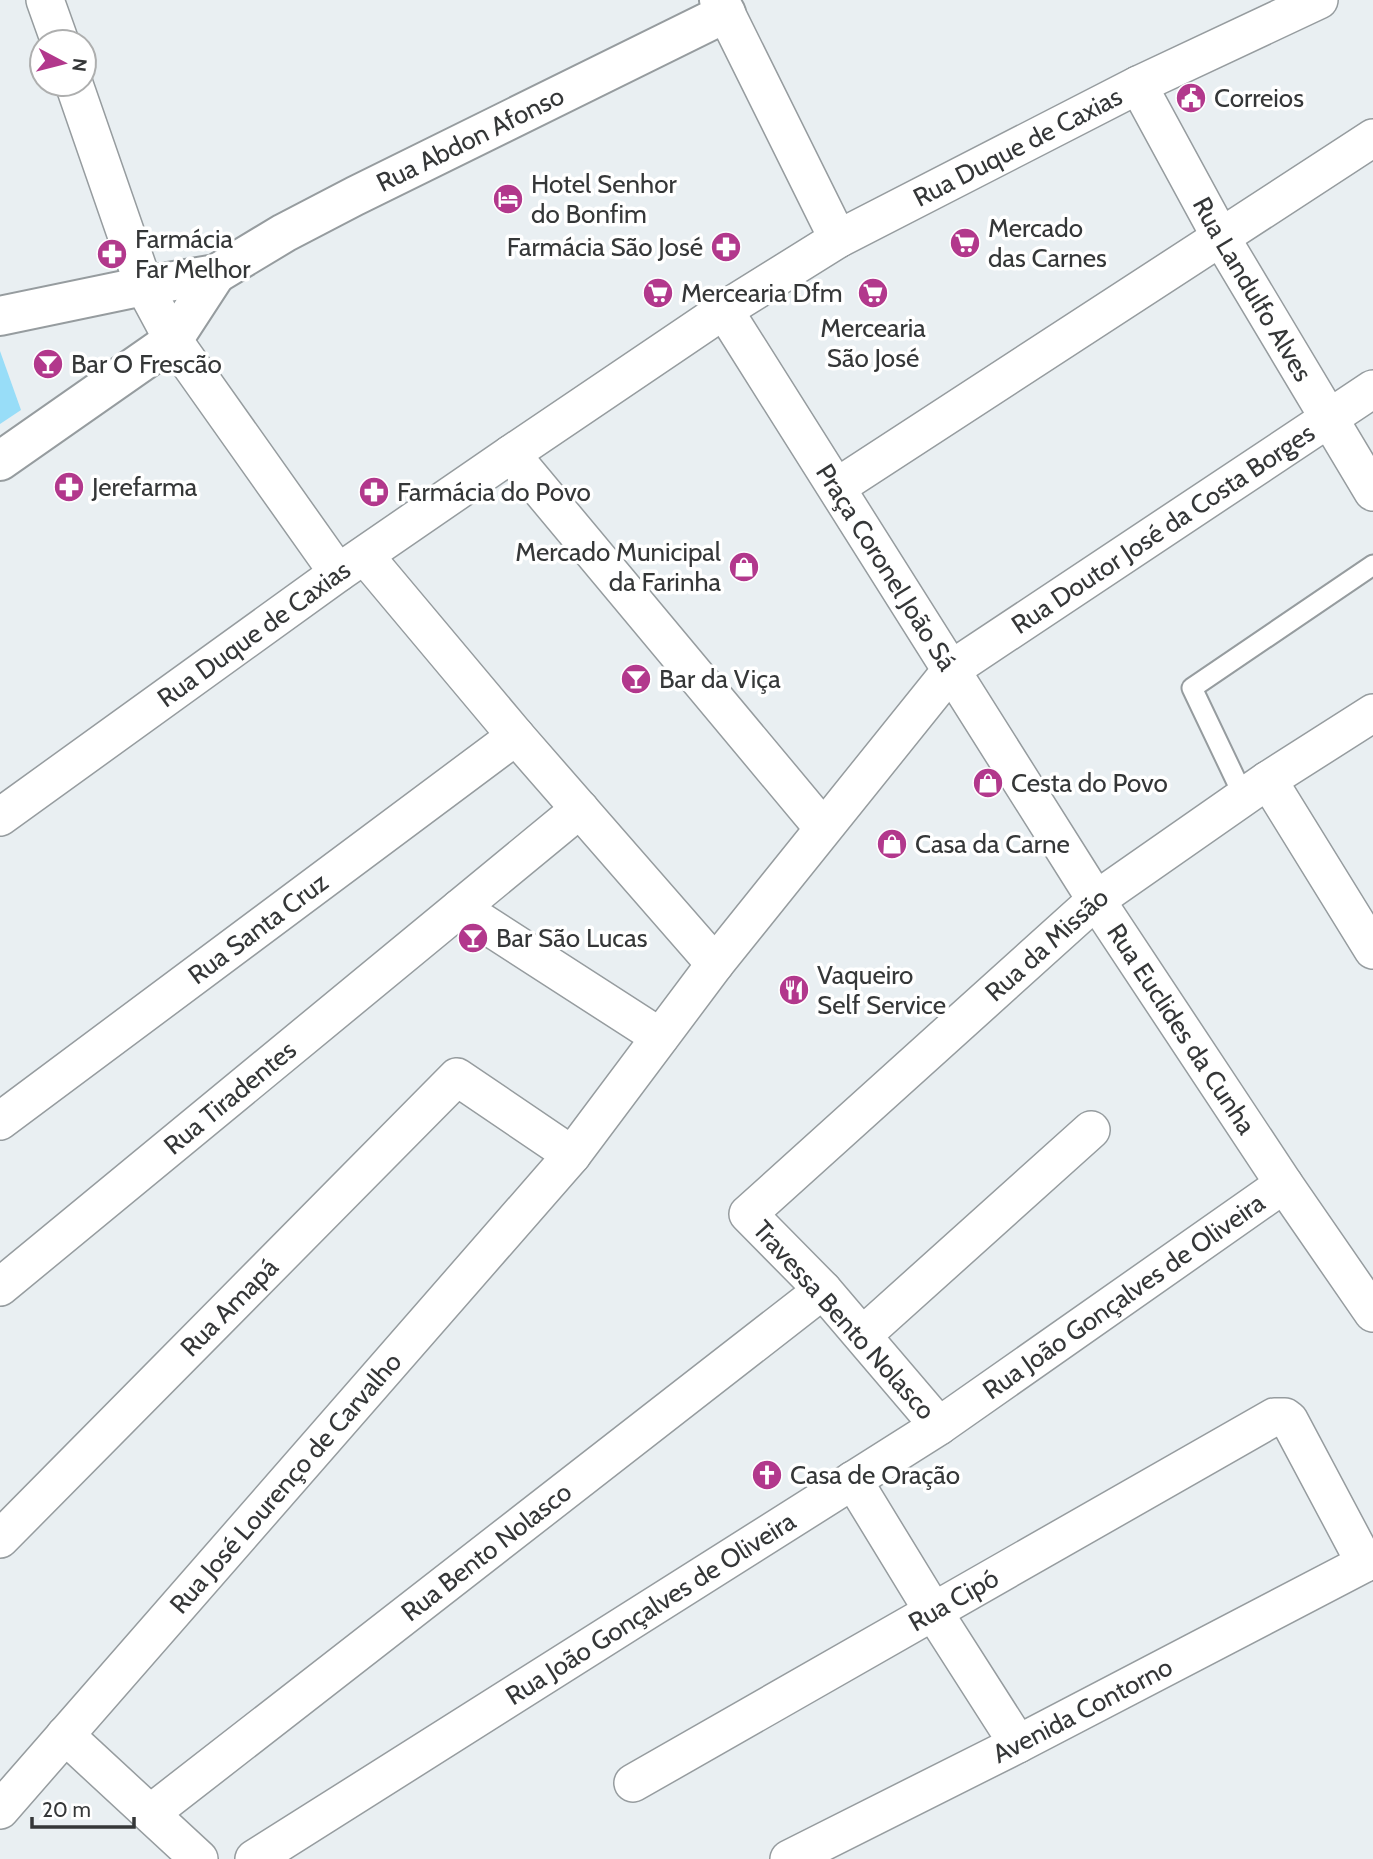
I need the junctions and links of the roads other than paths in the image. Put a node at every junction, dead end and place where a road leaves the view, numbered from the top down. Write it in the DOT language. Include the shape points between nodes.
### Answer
graph roads {
  1 [pos="45,0"];
  2 [pos="1319,0"];
  3 [pos="722,7"];
  4 [pos="55,28"];
  5 [pos="1138,85"];
  6 [pos="79,98"];
  7 [pos="1373,138"];
  8 [pos="1220,236"];
  9 [pos="838,239"];
  10 [pos="216,274"];
  11 [pos="144,286"];
  12 [pos="724,310"];
  13 [pos="0,316"];
  14 [pos="173,340"];
  15 [pos="1373,389"];
  16 [pos="1329,419"];
  17 [pos="512,454"];
  18 [pos="0,461"];
  19 [pos="837,487"];
  20 [pos="1373,492"];
  21 [pos="352,565"];
  22 [pos="1373,565"];
  23 [pos="952,669"];
  24 [pos="1373,713"];
  25 [pos="516,736"];
  26 [pos="1256,789"];
  27 [pos="580,809"];
  28 [pos="0,817"];
  29 [pos="823,828"];
  30 [pos="1096,900"];
  31 [pos="460,908"];
  32 [pos="1373,950"];
  33 [pos="715,964"];
  34 [pos="660,1037"];
  35 [pos="0,1121"];
  36 [pos="1091,1130"];
  37 [pos="572,1155"];
  38 [pos="1284,1184"];
  39 [pos="748,1214"];
  40 [pos="0,1287"];
  41 [pos="823,1290"];
  42 [pos="1373,1313"];
  43 [pos="863,1335"];
  44 [pos="939,1426"];
  45 [pos="853,1480"];
  46 [pos="0,1539"];
  47 [pos="1369,1561"];
  48 [pos="933,1611"];
  49 [pos="65,1735"];
  50 [pos="1018,1744"];
  51 [pos="633,1783"];
  52 [pos="0,1810"];
  53 [pos="151,1813"];
  54 [pos="199,1859"];
  55 [pos="254,1859"];
  56 [pos="789,1859"];
  1 -- 4 [label="street"];
  2 -- 5 [label="street, Rua Duque de Caxias"];
  3 -- 9 [label="street"];
  3 -- 10 [label="street, Rua Abdon Afonso" via="331,208"];
  5 -- 8 [label="street, Rua Landulfo Alves"];
  5 -- 9 [label="street, Rua Duque de Caxias"];
  6 -- 11 [label="street"];
  7 -- 8 [label="street"];
  8 -- 16 [label="street, Rua Landulfo Alves"];
  8 -- 19 [label="street"];
  9 -- 12 [label="street, Rua Duque de Caxias"];
  10 -- 11 [label="street"];
  10 -- 14 [label="street"];
  11 -- 13 [label="street"];
  11 -- 14 [label="street"];
  12 -- 17 [label="street"];
  12 -- 19 [label="street, Praça Coronel João Sá"];
  14 -- 18 [label="street"];
  14 -- 21 [label="street"];
  15 -- 16 [label="street, Rua Doutor José da Costa Borges"];
  16 -- 20 [label="street, Rua Landulfo Alves"];
  16 -- 23 [label="street, Rua Doutor José da Costa Borges"];
  17 -- 21 [label="street, Rua Duque de Caxias"];
  17 -- 29 [label="street"];
  19 -- 23 [label="street, Praça Coronel João Sá"];
  21 -- 25 [label="street"];
  21 -- 28 [label="street, Rua Duque de Caxias"];
  22 -- 26 [label="lane" via="1192,688"];
  23 -- 29 [label="street, Praça Coronel João Sá"];
  23 -- 30 [label="street, Rua Euclides da Cunha"];
  24 -- 26 [label="street, Rua da Missão"];
  25 -- 27 [label="street"];
  25 -- 35 [label="street, Rua Santa Cruz"];
  26 -- 30 [label="street, Rua da Missão"];
  26 -- 32 [label="street"];
  27 -- 31 [label="street, Rua Tiradentes"];
  27 -- 33 [label="street"];
  29 -- 33 [label="street, Praça Coronel João Sá"];
  30 -- 38 [label="street, Rua Euclides da Cunha"];
  30 -- 39 [label="street, Rua da Missão"];
  31 -- 34 [label="street"];
  31 -- 40 [label="street, Rua Tiradentes"];
  33 -- 34 [label="street, Rua José Lourenço de Carvalho"];
  34 -- 37 [label="street, Rua José Lourenço de Carvalho"];
  36 -- 43 [label="street"];
  37 -- 46 [label="street, Rua Amapá" via="457,1077"];
  37 -- 49 [label="street, Rua José Lourenço de Carvalho"];
  38 -- 42 [label="street, Rua Euclides da Cunha"];
  38 -- 44 [label="street, Rua João Gonçalves de Oliveira"];
  39 -- 41 [label="street, Travessa Bento Nolasco"];
  41 -- 43 [label="street, Travessa Bento Nolasco"];
  41 -- 53 [label="street, Rua Bento Nolasco"];
  43 -- 44 [label="street, Travessa Bento Nolasco"];
  44 -- 45 [label="street, Rua João Gonçalves de Oliveira"];
  45 -- 48 [label="street"];
  45 -- 55 [label="street, Rua João Gonçalves de Oliveira"];
  47 -- 48 [label="street, Rua Cipó" via="1289,1420 1274,1417"];
  47 -- 50 [label="street, Avenida Contorno"];
  48 -- 50 [label="street"];
  48 -- 51 [label="street, Rua Cipó"];
  49 -- 52 [label="street, Rua José Lourenço de Carvalho"];
  49 -- 53 [label="street"];
  50 -- 56 [label="street, Avenida Contorno"];
  53 -- 54 [label="street"];
}
